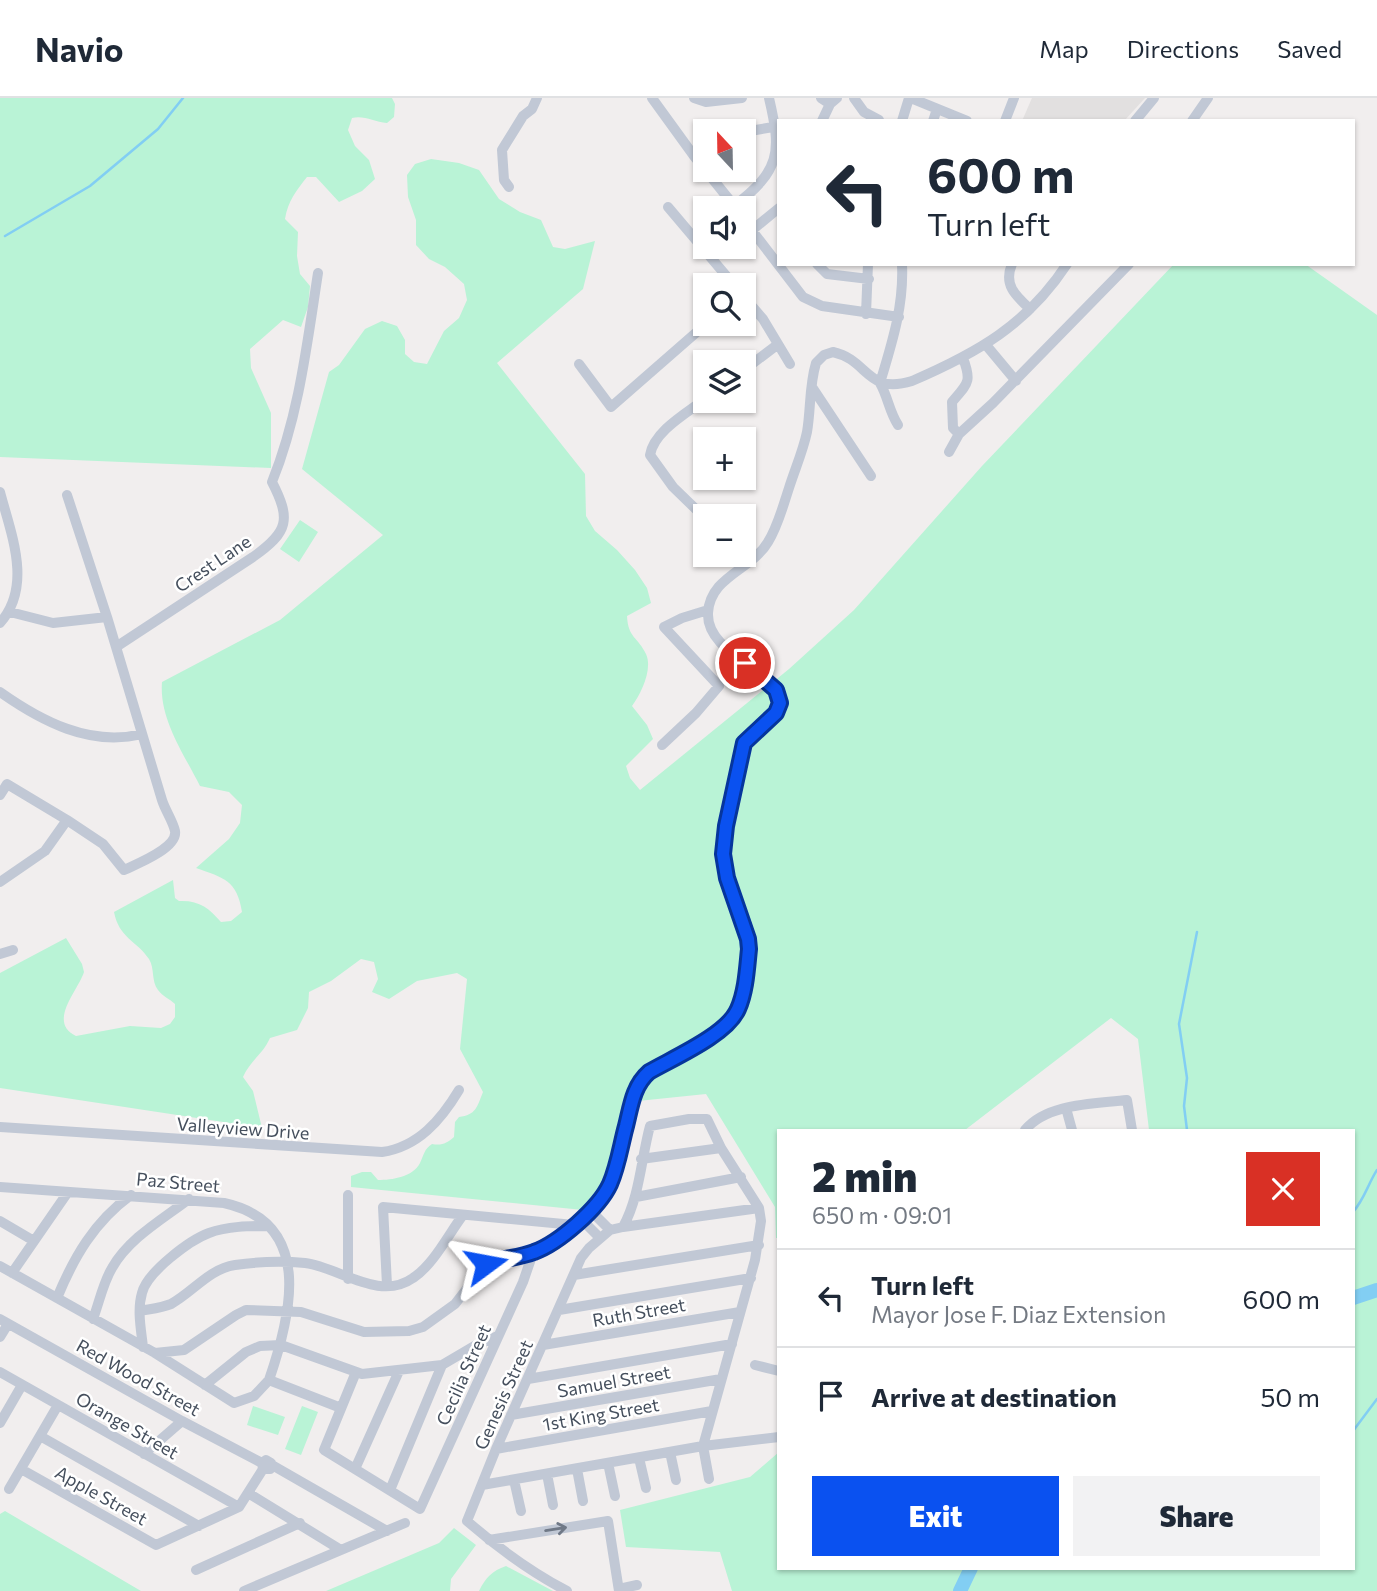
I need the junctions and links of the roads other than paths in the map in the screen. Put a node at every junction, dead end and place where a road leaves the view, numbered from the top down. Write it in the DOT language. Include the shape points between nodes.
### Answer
graph roads {
  1 [pos="537,98"];
  2 [pos="652,98"];
  3 [pos="694,98"];
  4 [pos="742,98"];
  5 [pos="769,98"];
  6 [pos="854,98"];
  7 [pos="910,98"];
  8 [pos="1154,98"];
  9 [pos="1208,98"];
  10 [pos="1011,99"];
  11 [pos="829,100"];
  12 [pos="937,109"];
  13 [pos="823,119"];
  14 [pos="877,119"];
  15 [pos="903,119"];
  16 [pos="934,119"];
  17 [pos="962,119"];
  18 [pos="1006,119"];
  19 [pos="1137,119"];
  20 [pos="1194,119"];
  21 [pos="777,126"];
  22 [pos="756,130"];
  23 [pos="693,155"];
  24 [pos="715,182"];
  25 [pos="509,187"];
  26 [pos="726,196"];
  27 [pos="747,196"];
  28 [pos="668,207"];
  29 [pos="777,210"];
  30 [pos="756,226"];
  31 [pos="756,235"];
  32 [pos="775,252"];
  33 [pos="784,266"];
  34 [pos="819,266"];
  35 [pos="868,266"];
  36 [pos="902,266"];
  37 [pos="1011,266"];
  38 [pos="1065,266"];
  39 [pos="1123,266"];
  40 [pos="318,273"];
  41 [pos="724,273"];
  42 [pos="869,279"];
  43 [pos="1030,309"];
  44 [pos="756,312"];
  45 [pos="866,314"];
  46 [pos="899,317"];
  47 [pos="693,335"];
  48 [pos="777,345"];
  49 [pos="986,345"];
  50 [pos="963,358"];
  51 [pos="756,361"];
  52 [pos="579,364"];
  53 [pos="790,364"];
  54 [pos="1016,381"];
  55 [pos="880,383"];
  56 [pos="811,387"];
  57 [pos="693,410"];
  58 [pos="898,425"];
  59 [pos="959,435"];
  60 [pos="949,452"];
  61 [pos="871,476"];
  62 [pos="0,492"];
  63 [pos="67,495"];
  64 [pos="693,506"];
  65 [pos="756,554"];
  66 [pos="742,567"];
  67 [pos="708,610"];
  68 [pos="10,612"];
  69 [pos="107,617"];
  70 [pos="0,623"];
  71 [pos="116,647"];
  72 [pos="0,692"];
  73 [pos="142,734"];
  74 [pos="662,745"];
  75 [pos="0,795"];
  76 [pos="66,820"];
  77 [pos="0,883"];
  78 [pos="13,950"];
  79 [pos="0,954"];
  80 [pos="459,1090"];
  81 [pos="1066,1108"];
  82 [pos="0,1127"];
  83 [pos="1026,1129"];
  84 [pos="1072,1129"];
  85 [pos="1132,1129"];
  86 [pos="721,1148"];
  87 [pos="641,1159"];
  88 [pos="741,1177"];
  89 [pos="0,1187"];
  90 [pos="68,1192"];
  91 [pos="131,1195"];
  92 [pos="348,1195"];
  93 [pos="636,1197"];
  94 [pos="189,1199"];
  95 [pos="759,1208"];
  96 [pos="590,1210"];
  97 [pos="463,1215"];
  98 [pos="0,1221"];
  99 [pos="577,1222"];
  100 [pos="269,1226"];
  101 [pos="623,1227"];
  102 [pos="610,1230"];
  103 [pos="600,1238"];
  104 [pos="34,1241"];
  105 [pos="759,1245"];
  106 [pos="533,1253"];
  107 [pos="286,1263"];
  108 [pos="0,1266"];
  109 [pos="12,1273"];
  110 [pos="574,1275"];
  111 [pos="751,1278"];
  112 [pos="348,1279"];
  113 [pos="387,1285"];
  114 [pos="57,1298"];
  115 [pos="289,1310"];
  116 [pos="559,1310"];
  117 [pos="140,1311"];
  118 [pos="740,1312"];
  119 [pos="93,1319"];
  120 [pos="4,1322"];
  121 [pos="498,1336"];
  122 [pos="0,1337"];
  123 [pos="732,1344"];
  124 [pos="281,1345"];
  125 [pos="544,1345"];
  126 [pos="143,1347"];
  127 [pos="155,1353"];
  128 [pos="442,1365"];
  129 [pos="755,1365"];
  130 [pos="777,1370"];
  131 [pos="399,1371"];
  132 [pos="0,1372"];
  133 [pos="356,1373"];
  134 [pos="528,1379"];
  135 [pos="721,1379"];
  136 [pos="269,1380"];
  137 [pos="22,1385"];
  138 [pos="205,1385"];
  139 [pos="58,1405"];
  140 [pos="341,1408"];
  141 [pos="712,1411"];
  142 [pos="511,1415"];
  143 [pos="182,1421"];
  144 [pos="0,1423"];
  145 [pos="40,1436"];
  146 [pos="777,1437"];
  147 [pos="703,1446"];
  148 [pos="496,1449"];
  149 [pos="670,1452"];
  150 [pos="144,1454"];
  151 [pos="639,1458"];
  152 [pos="608,1463"];
  153 [pos="266,1466"];
  154 [pos="21,1469"];
  155 [pos="355,1469"];
  156 [pos="577,1469"];
  157 [pos="547,1474"];
  158 [pos="676,1479"];
  159 [pos="709,1479"];
  160 [pos="514,1480"];
  161 [pos="482,1485"];
  162 [pos="646,1488"];
  163 [pos="9,1489"];
  164 [pos="390,1490"];
  165 [pos="248,1493"];
  166 [pos="615,1496"];
  167 [pos="583,1502"];
  168 [pos="553,1505"];
  169 [pos="239,1507"];
  170 [pos="521,1511"];
  171 [pos="300,1523"];
  172 [pos="405,1523"];
  173 [pos="199,1526"];
  174 [pos="387,1531"];
  175 [pos="489,1540"];
  176 [pos="341,1550"];
  177 [pos="196,1570"];
  178 [pos="637,1586"];
  179 [pos="619,1590"];
  180 [pos="244,1591"];
  181 [pos="567,1591"];
  1 -- 25 [label="street" via="502,150 504,180"];
  2 -- 23 [label="street"];
  3 -- 4 [label="street" via="721,102"];
  5 -- 21 [label="street"];
  6 -- 14 [label="street" via="864,112"];
  7 -- 12 [label="street"];
  7 -- 15 [label="street"];
  8 -- 19 [label="street"];
  9 -- 20 [label="street"];
  10 -- 18 [label="street"];
  11 -- 13 [label="street"];
  12 -- 16 [label="street"];
  12 -- 17 [label="street"];
  21 -- 22 [label="street"];
  21 -- 27 [label="street" via="776,152 763,182"];
  24 -- 26 [label="street"];
  28 -- 41 [label="street"];
  29 -- 30 [label="street"];
  31 -- 32 [label="street"];
  33 -- 45 [label="street" via="803,297 813,303"];
  34 -- 42 [label="street" via="827,274"];
  35 -- 42 [label="street"];
  36 -- 46 [label="street"];
  37 -- 43 [label="street" via="1007,276 1013,294"];
  38 -- 43 [label="street"];
  39 -- 54 [label="street"];
  40 -- 71 [label="street, Crest Lane" via="300,390 287,445 272,482 285,514 281,531 253,557"];
  42 -- 45 [label="street"];
  43 -- 49 [label="street"];
  44 -- 48 [label="street"];
  45 -- 46 [label="street"];
  46 -- 55 [label="street"];
  47 -- 52 [label="street" via="611,407"];
  48 -- 51 [label="street"];
  48 -- 53 [label="street"];
  49 -- 50 [label="street"];
  49 -- 54 [label="street"];
  50 -- 55 [label="street" via="900,384"];
  50 -- 59 [label="street" via="969,375 952,402 953,428"];
  54 -- 59 [label="street"];
  55 -- 56 [label="street" via="851,359 833,352 816,363"];
  55 -- 58 [label="street"];
  56 -- 61 [label="street"];
  56 -- 65 [label="street" via="806,438 777,522"];
  57 -- 64 [label="street" via="662,435 650,455"];
  59 -- 60 [label="street"];
  62 -- 68 [label="street" via="18,568"];
  63 -- 69 [label="street"];
  66 -- 67 [label="street" via="721,583"];
  67 -- 74 [label="street" via="664,627 719,686"];
  67 -- 96 [label="street" via="710,628 719,643 763,676 780,697 776,713 744,743 726,826 723,854 727,878 749,949 742,997 738,1010 720,1030 640,1080 610,1185"];
  68 -- 69 [label="street" via="53,623"];
  68 -- 70 [label="street"];
  69 -- 71 [label="street"];
  71 -- 73 [label="street"];
  72 -- 73 [label="street" via="75,732 114,738"];
  73 -- 76 [label="street" via="174,827 171,843 124,870 103,844"];
  75 -- 76 [label="street" via="7,785"];
  76 -- 77 [label="street" via="45,851"];
  78 -- 79 [label="street"];
  80 -- 82 [label="street, Valleyview Drive" via="431,1128 401,1147 382,1152"];
  81 -- 83 [label="street"];
  81 -- 84 [label="street"];
  81 -- 85 [label="street" via="1127,1100"];
  86 -- 87 [label="street"];
  86 -- 87 [label="street" via="707,1119 689,1119 650,1126"];
  86 -- 88 [label="street"];
  87 -- 93 [label="street"];
  88 -- 93 [label="street"];
  88 -- 95 [label="street"];
  89 -- 90 [label="street, Paz Street"];
  90 -- 91 [label="street, Paz Street"];
  90 -- 104 [label="street"];
  91 -- 94 [label="street, Paz Street"];
  91 -- 114 [label="street" via="87,1238"];
  92 -- 112 [label="street"];
  93 -- 101 [label="street"];
  94 -- 100 [label="street, Paz Street" via="234,1205"];
  94 -- 119 [label="street" via="117,1260"];
  95 -- 101 [label="street, Genesis Street"];
  95 -- 105 [label="street"];
  96 -- 99 [label="street"];
  96 -- 102 [label="street"];
  97 -- 99 [label="street"];
  97 -- 113 [label="street" via="416,1276"];
  97 -- 113 [label="street" via="383,1207"];
  98 -- 104 [label="street"];
  99 -- 103 [label="street"];
  99 -- 106 [label="street"];
  100 -- 107 [label="street"];
  100 -- 117 [label="street" via="229,1228 199,1238 150,1277 141,1294"];
  101 -- 102 [label="street, Genesis Street"];
  102 -- 103 [label="street, Genesis Street"];
  103 -- 110 [label="street, Genesis Street" via="581,1258"];
  104 -- 109 [label="street"];
  105 -- 110 [label="street"];
  105 -- 111 [label="street"];
  106 -- 115 [label="street" via="486,1264 449,1310 416,1330 364,1332"];
  106 -- 121 [label="street, Cecilia Street"];
  107 -- 112 [label="street" via="312,1265"];
  107 -- 115 [label="street"];
  107 -- 117 [label="street" via="224,1268 169,1305"];
  108 -- 109 [label="street"];
  109 -- 114 [label="street"];
  110 -- 116 [label="street, Genesis Street"];
  111 -- 116 [label="street"];
  111 -- 118 [label="street"];
  112 -- 113 [label="street"];
  114 -- 119 [label="street"];
  115 -- 124 [label="street"];
  115 -- 127 [label="street" via="241,1312 192,1346"];
  116 -- 125 [label="street, Genesis Street"];
  117 -- 126 [label="street"];
  118 -- 123 [label="street"];
  118 -- 125 [label="street, Ruth Street"];
  119 -- 126 [label="street"];
  120 -- 122 [label="street"];
  120 -- 143 [label="street, Red Wood Street"];
  121 -- 128 [label="street"];
  121 -- 164 [label="street, Cecilia Street" via="420,1509"];
  123 -- 134 [label="street"];
  123 -- 135 [label="street"];
  124 -- 133 [label="street"];
  124 -- 136 [label="street"];
  124 -- 138 [label="street" via="246,1352"];
  125 -- 134 [label="street, Genesis Street"];
  126 -- 127 [label="street"];
  127 -- 138 [label="street"];
  128 -- 131 [label="street"];
  128 -- 164 [label="street"];
  129 -- 130 [label="street"];
  131 -- 133 [label="street"];
  131 -- 155 [label="street"];
  132 -- 137 [label="street, Orange Street"];
  133 -- 140 [label="street"];
  134 -- 142 [label="street, Genesis Street"];
  135 -- 141 [label="street"];
  135 -- 142 [label="street, Samuel Street"];
  136 -- 138 [label="street" via="254,1396 234,1403"];
  136 -- 140 [label="street"];
  137 -- 139 [label="street, Orange Street"];
  137 -- 144 [label="street"];
  139 -- 145 [label="street"];
  139 -- 150 [label="street, Orange Street"];
  140 -- 155 [label="street" via="324,1450"];
  141 -- 147 [label="street"];
  141 -- 148 [label="street, 1st King Street"];
  142 -- 148 [label="street, Genesis Street"];
  143 -- 150 [label="street"];
  143 -- 153 [label="street, Red Wood Street"];
  145 -- 154 [label="street"];
  145 -- 173 [label="street"];
  146 -- 147 [label="street"];
  147 -- 149 [label="street"];
  147 -- 159 [label="street"];
  148 -- 161 [label="street, Genesis Street"];
  149 -- 151 [label="street"];
  149 -- 158 [label="street"];
  150 -- 169 [label="street, Orange Street"];
  151 -- 152 [label="street"];
  151 -- 162 [label="street"];
  152 -- 156 [label="street"];
  152 -- 166 [label="street"];
  153 -- 165 [label="street"];
  153 -- 174 [label="street, Red Wood Street"];
  154 -- 163 [label="street"];
  154 -- 173 [label="street, Apple Street" via="156,1545"];
  155 -- 164 [label="street"];
  156 -- 157 [label="street"];
  156 -- 167 [label="street"];
  157 -- 160 [label="street"];
  157 -- 168 [label="street"];
  160 -- 161 [label="street"];
  160 -- 170 [label="street"];
  161 -- 175 [label="street, Genesis Street" via="467,1521"];
  165 -- 169 [label="street"];
  165 -- 171 [label="street"];
  169 -- 173 [label="street, Apple Street"];
  171 -- 176 [label="street"];
  171 -- 177 [label="street"];
  172 -- 174 [label="street"];
  174 -- 176 [label="street"];
  175 -- 179 [label="street, one-way" via="608,1521"];
  175 -- 181 [label="street"];
  176 -- 180 [label="street"];
  178 -- 179 [label="street"];
}
